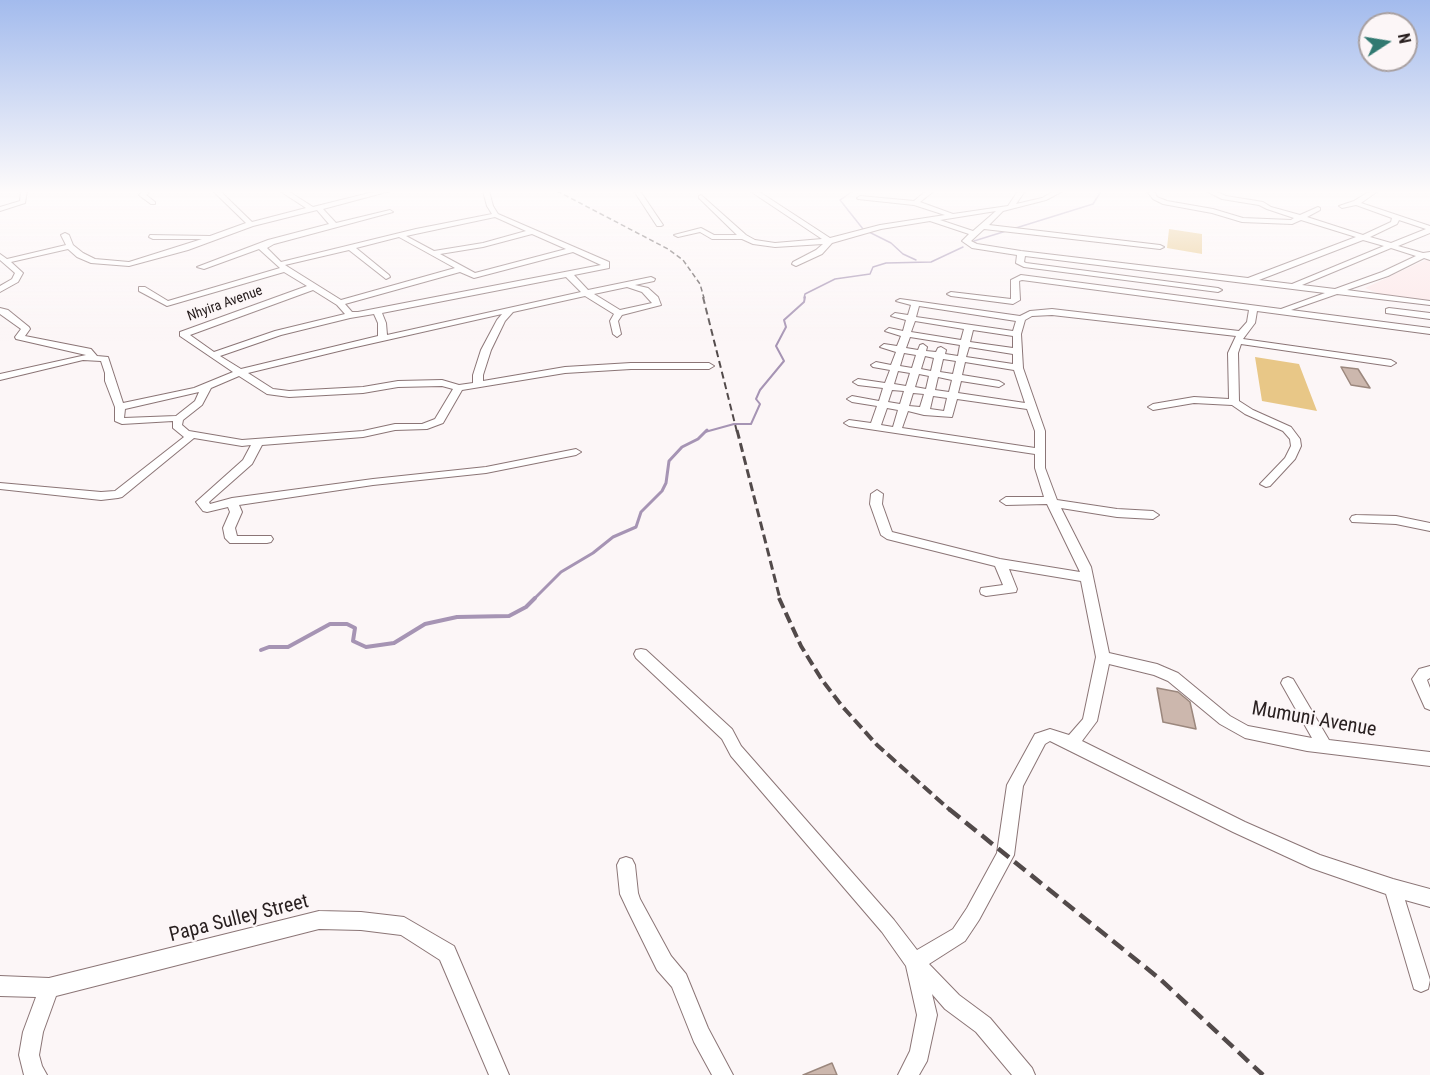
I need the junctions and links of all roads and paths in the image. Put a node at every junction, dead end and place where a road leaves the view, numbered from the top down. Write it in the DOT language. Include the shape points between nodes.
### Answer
graph roads {
  1 [pos="68,241"];
  2 [pos="204,241"];
  3 [pos="275,241"];
  4 [pos="374,241"];
  5 [pos="412,241"];
  6 [pos="497,241"];
  7 [pos="558,241"];
  8 [pos="751,241"];
  9 [pos="827,241"];
  10 [pos="829,241"];
  11 [pos="966,241"];
  12 [pos="1112,241"];
  13 [pos="1351,241"];
  14 [pos="1375,241"];
  15 [pos="1401,241"];
  16 [pos="265,244"];
  17 [pos="70,246"];
  18 [pos="1390,246"];
  19 [pos="350,247"];
  20 [pos="1160,247"];
  21 [pos="575,249"];
  22 [pos="435,253"];
  23 [pos="1021,253"];
  24 [pos="1428,256"];
  25 [pos="3,258"];
  26 [pos="1110,263"];
  27 [pos="796,264"];
  28 [pos="283,266"];
  29 [pos="201,267"];
  30 [pos="461,269"];
  31 [pos="570,274"];
  32 [pos="1111,276"];
  33 [pos="386,277"];
  34 [pos="651,279"];
  35 [pos="1251,281"];
  36 [pos="1359,284"];
  37 [pos="312,286"];
  38 [pos="1294,286"];
  39 [pos="620,287"];
  40 [pos="142,289"];
  41 [pos="0,290"];
  42 [pos="1112,290"];
  43 [pos="1218,290"];
  44 [pos="1341,290"];
  45 [pos="586,293"];
  46 [pos="951,294"];
  47 [pos="1382,297"];
  48 [pos="900,301"];
  49 [pos="340,303"];
  50 [pos="1430,303"];
  51 [pos="916,304"];
  52 [pos="934,306"];
  53 [pos="1253,308"];
  54 [pos="955,309"];
  55 [pos="0,311"];
  56 [pos="1280,311"];
  57 [pos="1389,311"];
  58 [pos="377,312"];
  59 [pos="509,312"];
  60 [pos="619,313"];
  61 [pos="350,315"];
  62 [pos="895,316"];
  63 [pos="1430,316"];
  64 [pos="911,319"];
  65 [pos="1021,319"];
  66 [pos="928,321"];
  67 [pos="950,324"];
  68 [pos="969,327"];
  69 [pos="889,331"];
  70 [pos="1430,331"];
  71 [pos="617,334"];
  72 [pos="906,334"];
  73 [pos="1017,334"];
  74 [pos="927,337"];
  75 [pos="383,338"];
  76 [pos="1240,338"];
  77 [pos="945,340"];
  78 [pos="964,342"];
  79 [pos="884,347"];
  80 [pos="901,350"];
  81 [pos="1018,352"];
  82 [pos="920,353"];
  83 [pos="213,354"];
  84 [pos="94,356"];
  85 [pos="939,356"];
  86 [pos="960,360"];
  87 [pos="1391,363"];
  88 [pos="876,365"];
  89 [pos="709,366"];
  90 [pos="1002,366"];
  91 [pos="894,368"];
  92 [pos="1018,368"];
  93 [pos="915,371"];
  94 [pos="242,372"];
  95 [pos="935,374"];
  96 [pos="0,377"];
  97 [pos="956,378"];
  98 [pos="978,381"];
  99 [pos="858,382"];
  100 [pos="478,383"];
  101 [pos="999,384"];
  102 [pos="207,386"];
  103 [pos="888,387"];
  104 [pos="459,388"];
  105 [pos="909,390"];
  106 [pos="930,393"];
  107 [pos="953,396"];
  108 [pos="852,399"];
  109 [pos="976,399"];
  110 [pos="996,402"];
  111 [pos="1234,402"];
  112 [pos="882,405"];
  113 [pos="120,407"];
  114 [pos="1033,407"];
  115 [pos="1153,407"];
  116 [pos="903,409"];
  117 [pos="924,412"];
  118 [pos="178,419"];
  119 [pos="849,423"];
  120 [pos="876,425"];
  121 [pos="897,429"];
  122 [pos="192,435"];
  123 [pos="258,442"];
  124 [pos="576,452"];
  125 [pos="1040,452"];
  126 [pos="1266,484"];
  127 [pos="0,486"];
  128 [pos="877,495"];
  129 [pos="1006,501"];
  130 [pos="232,502"];
  131 [pos="1052,502"];
  132 [pos="1153,515"];
  133 [pos="1356,519"];
  134 [pos="1430,527"];
  135 [pos="267,539"];
  136 [pos="1000,563"];
  137 [pos="1086,577"];
  138 [pos="986,591"];
  139 [pos="641,654"];
  140 [pos="1103,657"];
  141 [pos="1430,672"];
  142 [pos="1288,683"];
  143 [pos="1430,704"];
  144 [pos="1071,744"];
  145 [pos="1324,746"];
  146 [pos="1430,759"];
  147 [pos="626,865"];
  148 [pos="1392,888"];
  149 [pos="1430,897"];
  150 [pos="914,962"];
  151 [pos="1421,982"];
  152 [pos="0,986"];
  153 [pos="49,988"];
  154 [pos="37,1075"];
  155 [pos="499,1075"];
  156 [pos="723,1075"];
  157 [pos="908,1075"];
  158 [pos="1025,1075"];
  1 -- 17 [label="street"];
  2 -- 17 [label="street" via="129,264 94,261"];
  3 -- 16 [label="street"];
  4 -- 19 [label="street"];
  5 -- 22 [label="street"];
  6 -- 22 [label="street"];
  7 -- 21 [label="street"];
  8 -- 9 [label="street" via="776,245"];
  10 -- 27 [label="street" via="819,252"];
  11 -- 23 [label="street"];
  12 -- 20 [label="street"];
  13 -- 35 [label="street"];
  14 -- 18 [label="street"];
  15 -- 18 [label="street"];
  16 -- 28 [label="street" via="262,248"];
  16 -- 29 [label="street"];
  17 -- 25 [label="street"];
  18 -- 24 [label="street"];
  18 -- 38 [label="street"];
  19 -- 28 [label="street"];
  19 -- 33 [label="street"];
  21 -- 30 [label="street" via="477,276"];
  21 -- 31 [label="street" via="606,266"];
  22 -- 30 [label="street"];
  23 -- 26 [label="street"];
  23 -- 32 [label="street" via="1020,263 1024,265"];
  24 -- 36 [label="street"];
  25 -- 41 [label="street" via="19,276"];
  26 -- 32 [label="street"];
  26 -- 35 [label="street"];
  28 -- 37 [label="street"];
  28 -- 40 [label="street" via="167,304"];
  30 -- 49 [label="street"];
  31 -- 45 [label="street"];
  31 -- 58 [label="street"];
  32 -- 42 [label="street"];
  32 -- 43 [label="street"];
  34 -- 39 [label="street"];
  35 -- 38 [label="street"];
  36 -- 44 [label="street"];
  36 -- 47 [label="street" via="1367,292"];
  37 -- 49 [label="street"];
  37 -- 83 [label="street, Nhyira Avenue" via="183,334"];
  38 -- 44 [label="street"];
  39 -- 45 [label="street"];
  39 -- 60 [label="street" via="645,290 657,303"];
  42 -- 46 [label="street" via="1022,277 1015,280 1013,302"];
  42 -- 53 [label="street"];
  44 -- 47 [label="street"];
  44 -- 56 [label="street"];
  45 -- 59 [label="street"];
  45 -- 60 [label="street"];
  47 -- 50 [label="street"];
  48 -- 51 [label="street"];
  49 -- 61 [label="street"];
  51 -- 52 [label="street"];
  51 -- 64 [label="street"];
  52 -- 54 [label="street"];
  52 -- 66 [label="street"];
  53 -- 56 [label="street"];
  53 -- 76 [label="street" via="1251,323"];
  54 -- 65 [label="street"];
  54 -- 67 [label="street"];
  55 -- 84 [label="street" via="26,329 19,337 88,351"];
  56 -- 70 [label="street"];
  57 -- 63 [label="street"];
  58 -- 61 [label="street"];
  58 -- 75 [label="street"];
  59 -- 75 [label="street"];
  59 -- 100 [label="street" via="486,350"];
  60 -- 71 [label="street" via="614,321"];
  61 -- 83 [label="street"];
  62 -- 64 [label="street"];
  64 -- 66 [label="street"];
  64 -- 72 [label="street"];
  65 -- 73 [label="street"];
  65 -- 76 [label="street" via="1052,312"];
  66 -- 67 [label="street"];
  67 -- 68 [label="street"];
  67 -- 77 [label="street"];
  68 -- 73 [label="street"];
  68 -- 78 [label="street"];
  69 -- 72 [label="street"];
  72 -- 74 [label="street"];
  72 -- 80 [label="street"];
  73 -- 81 [label="street"];
  74 -- 77 [label="street"];
  74 -- 82 [label="street"];
  75 -- 94 [label="street"];
  76 -- 87 [label="street"];
  76 -- 111 [label="street" via="1232,361"];
  77 -- 78 [label="street"];
  77 -- 85 [label="street"];
  78 -- 81 [label="street"];
  78 -- 86 [label="street"];
  79 -- 80 [label="street"];
  80 -- 82 [label="street"];
  80 -- 91 [label="street"];
  81 -- 92 [label="street"];
  82 -- 85 [label="street"];
  82 -- 93 [label="street"];
  83 -- 94 [label="street"];
  84 -- 96 [label="street"];
  84 -- 113 [label="street" via="105,359"];
  85 -- 86 [label="street"];
  85 -- 95 [label="street"];
  86 -- 90 [label="street"];
  86 -- 97 [label="street"];
  88 -- 91 [label="street"];
  89 -- 100 [label="street" via="565,370"];
  90 -- 92 [label="street"];
  90 -- 101 [label="street"];
  91 -- 93 [label="street"];
  91 -- 103 [label="street"];
  92 -- 114 [label="street"];
  93 -- 95 [label="street"];
  93 -- 105 [label="street"];
  94 -- 102 [label="street"];
  94 -- 104 [label="street" via="270,392 289,394 398,384 442,383"];
  95 -- 97 [label="street"];
  95 -- 106 [label="street"];
  97 -- 98 [label="street"];
  97 -- 107 [label="street"];
  98 -- 101 [label="street"];
  98 -- 109 [label="street"];
  99 -- 103 [label="street"];
  100 -- 104 [label="street"];
  101 -- 110 [label="street"];
  102 -- 113 [label="street"];
  102 -- 118 [label="street" via="199,403"];
  103 -- 105 [label="street"];
  103 -- 112 [label="street"];
  104 -- 123 [label="street" via="439,421 423,427"];
  105 -- 106 [label="street"];
  105 -- 116 [label="street"];
  106 -- 107 [label="street"];
  106 -- 117 [label="street"];
  107 -- 109 [label="street"];
  107 -- 117 [label="street" via="948,416"];
  108 -- 112 [label="street"];
  109 -- 110 [label="street"];
  110 -- 114 [label="street"];
  111 -- 115 [label="street" via="1194,400"];
  111 -- 126 [label="street" via="1287,429 1295,439 1293,455"];
  112 -- 116 [label="street"];
  112 -- 120 [label="street"];
  113 -- 118 [label="street" via="122,421"];
  114 -- 125 [label="street" via="1040,431"];
  116 -- 117 [label="street"];
  116 -- 121 [label="street"];
  118 -- 122 [label="street" via="180,430"];
  119 -- 120 [label="street"];
  120 -- 121 [label="street"];
  121 -- 125 [label="street"];
  122 -- 123 [label="street"];
  122 -- 127 [label="street" via="118,494 101,496"];
  123 -- 130 [label="street" via="248,462 202,502 207,508"];
  124 -- 130 [label="street" via="492,470"];
  125 -- 131 [label="street" via="1040,468"];
  128 -- 136 [label="street" via="886,535"];
  129 -- 131 [label="street"];
  130 -- 135 [label="street" via="236,512 229,528 231,537 240,541"];
  131 -- 132 [label="street"];
  131 -- 137 [label="street" via="1080,553"];
  133 -- 134 [label="street" via="1396,520"];
  136 -- 137 [label="street"];
  136 -- 138 [label="street" via="1011,589"];
  137 -- 140 [label="street"];
  139 -- 150 [label="street" via="727,734 736,751 888,926"];
  140 -- 144 [label="street" via="1090,721"];
  140 -- 145 [label="street, Mumuni Avenue" via="1173,677 1245,732"];
  141 -- 143 [label="street" via="1419,679"];
  142 -- 145 [label="street"];
  144 -- 148 [label="street" via="1317,862"];
  144 -- 150 [label="street" via="1050,735 1040,739 1015,785 1005,855 973,914 959,935"];
  145 -- 146 [label="street, Mumuni Avenue"];
  147 -- 156 [label="street" via="634,905 664,963 679,981"];
  148 -- 149 [label="street"];
  148 -- 151 [label="street"];
  150 -- 157 [label="street" via="927,1015 920,1054"];
  150 -- 158 [label="street" via="952,1002 984,1025"];
  152 -- 153 [label="street, Papa Sulley Street"];
  153 -- 154 [label="street" via="29,1054"];
  153 -- 155 [label="street, Papa Sulley Street" via="319,920 404,926 447,953"];
}
